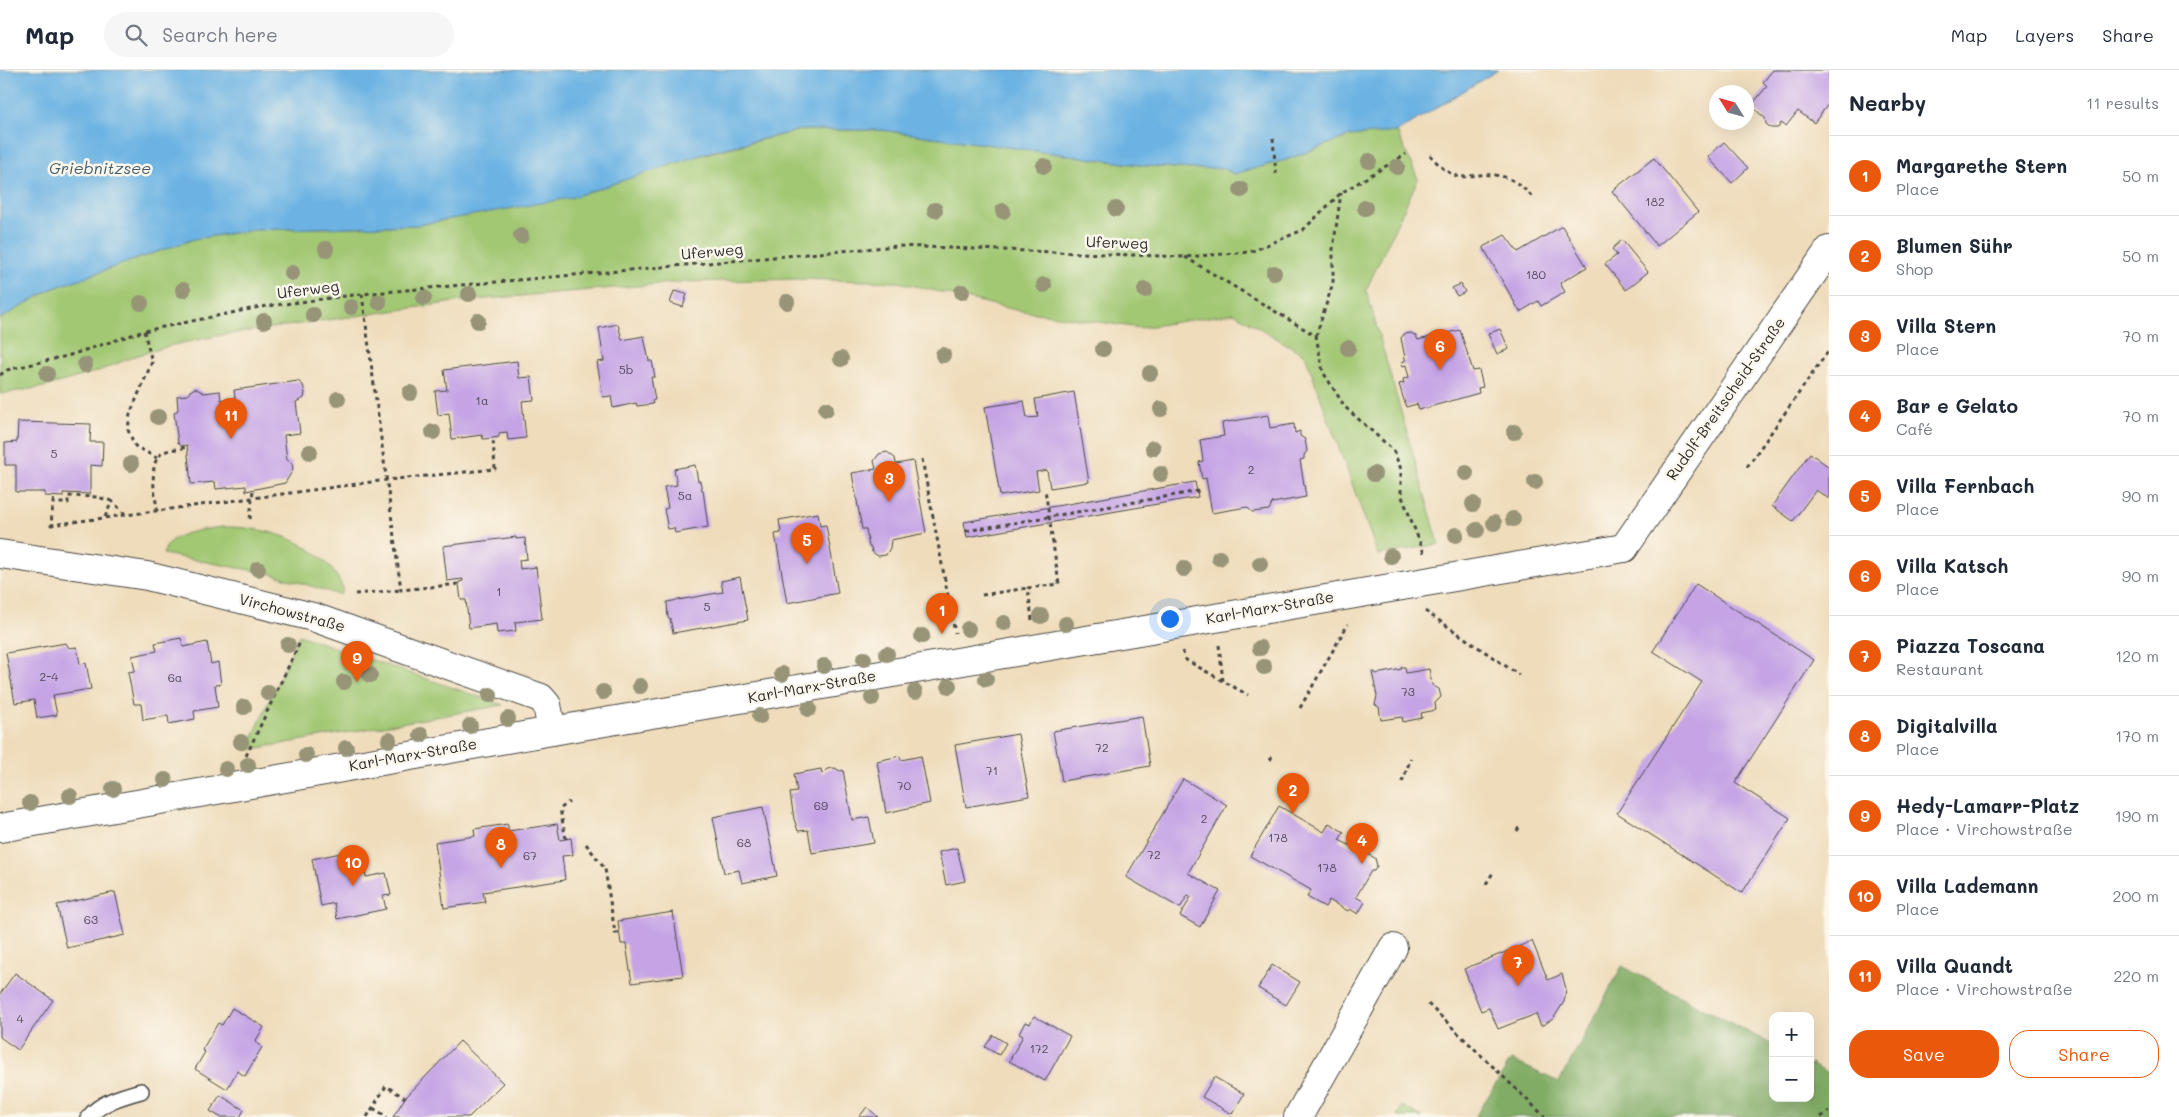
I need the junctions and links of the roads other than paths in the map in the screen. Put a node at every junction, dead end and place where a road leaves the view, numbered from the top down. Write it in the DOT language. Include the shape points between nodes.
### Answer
graph roads {
  1 [pos="1829,250"];
  2 [pos="1624,548"];
  3 [pos="0,554"];
  4 [pos="552,731"];
  5 [pos="0,829"];
  6 [pos="1393,948"];
  7 [pos="141,1091"];
  8 [pos="89,1117"];
  9 [pos="1298,1117"];
  1 -- 2 [label="street, Rudolf-Breitscheid-Straße"];
  2 -- 4 [label="street, Karl-Marx-Straße"];
  3 -- 4 [label="street, Virchowstraße" via="146,576 313,617 541,698 547,705"];
  4 -- 5 [label="street, Karl-Marx-Straße"];
  6 -- 9 [label="street"];
  7 -- 8 [label="lane" via="95,1109"];
}
